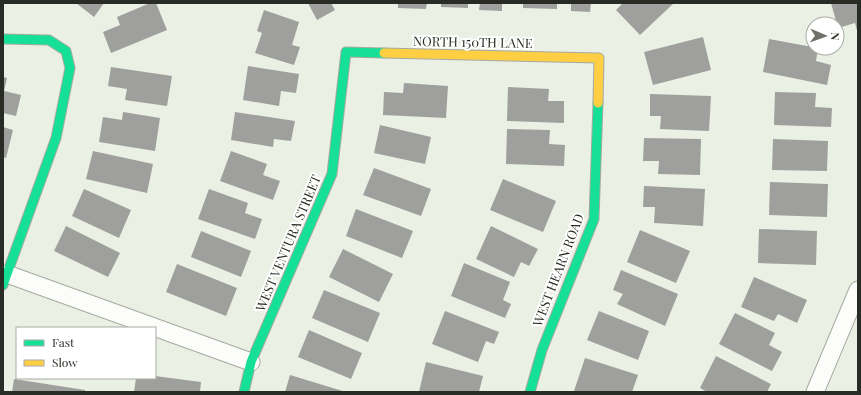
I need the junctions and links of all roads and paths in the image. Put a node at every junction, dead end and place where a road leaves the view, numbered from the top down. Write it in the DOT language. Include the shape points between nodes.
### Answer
graph roads {
  1 [pos="3,39"];
  2 [pos="346,52"];
  3 [pos="599,58"];
  4 [pos="5,280"];
  5 [pos="858,290"];
  6 [pos="146,327"];
  7 [pos="156,330"];
  8 [pos="251,362"];
  9 [pos="244,392"];
  10 [pos="530,392"];
  11 [pos="815,392"];
  1 -- 4 [label="street" via="49,40 66,52 70,68 56,138"];
  2 -- 3 [label="street, NORTH 150TH LANE"];
  2 -- 8 [label="street, WEST VENTURA STREET" via="332,174"];
  3 -- 10 [label="street, WEST HEARN ROAD" via="594,219 542,350"];
  4 -- 6 [label="street"];
  5 -- 11 [label="street"];
  7 -- 8 [label="street"];
  8 -- 9 [label="street, WEST VENTURA STREET"];
}
